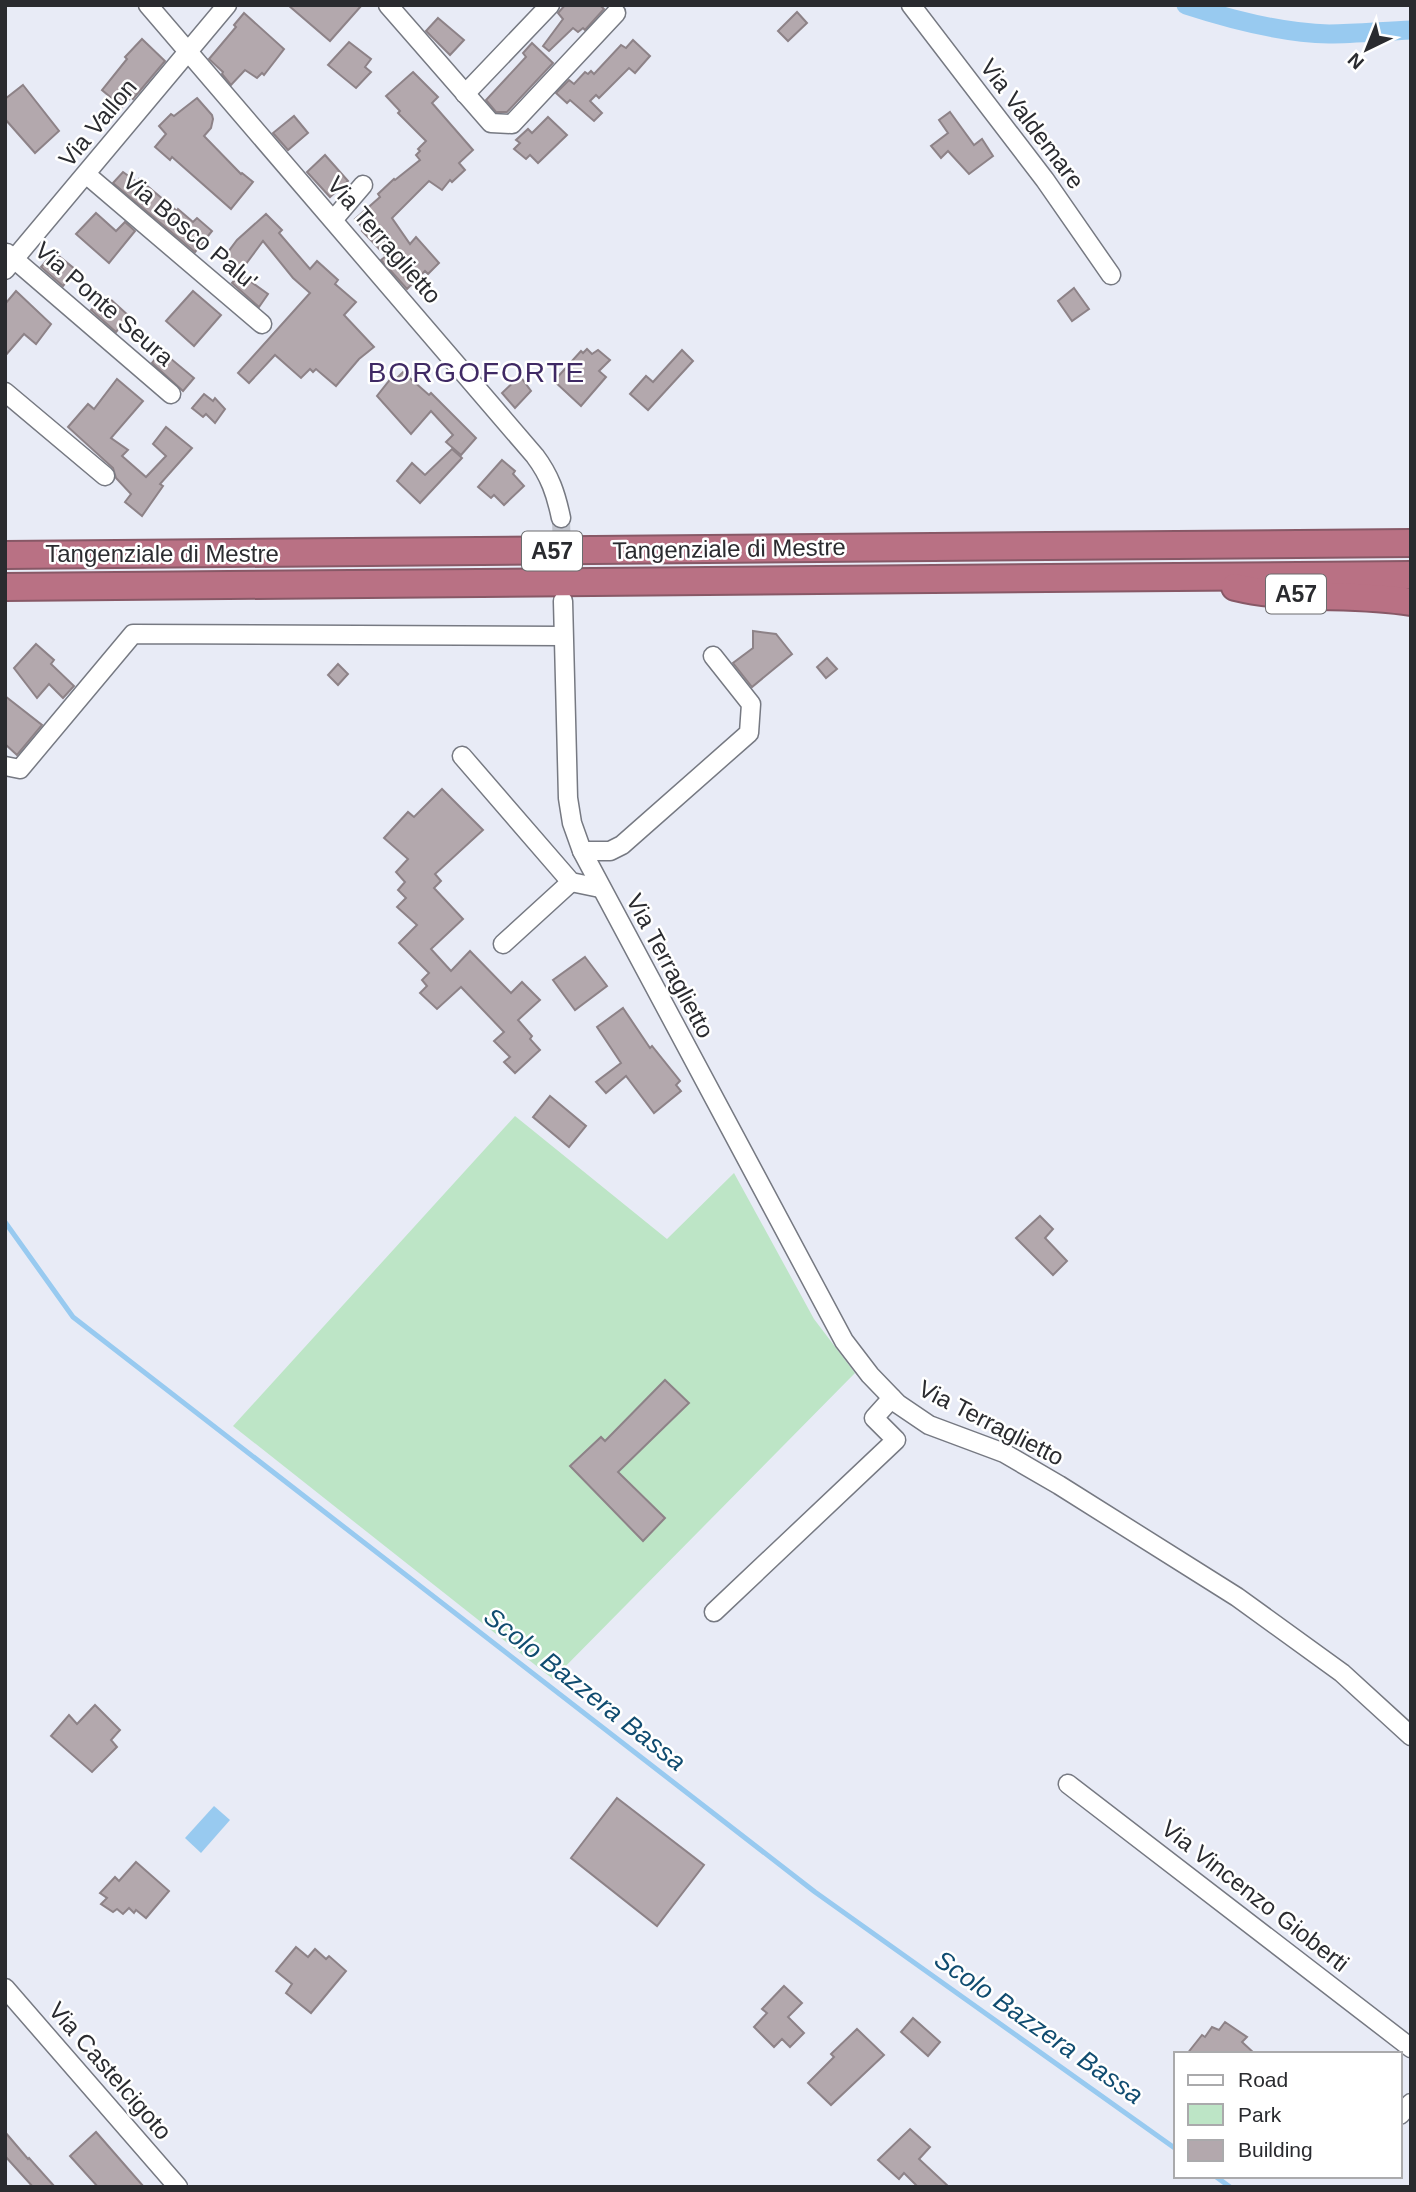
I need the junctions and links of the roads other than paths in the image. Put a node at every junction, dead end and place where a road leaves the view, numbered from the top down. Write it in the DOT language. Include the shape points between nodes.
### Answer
graph roads {
  1 [pos="148,5"];
  2 [pos="227,5"];
  3 [pos="388,5"];
  4 [pos="550,5"];
  5 [pos="911,5"];
  6 [pos="616,13"];
  7 [pos="189,53"];
  8 [pos="465,94"];
  9 [pos="87,175"];
  10 [pos="363,185"];
  11 [pos="334,219"];
  12 [pos="8,260"];
  13 [pos="1111,275"];
  14 [pos="262,324"];
  15 [pos="5,392"];
  16 [pos="171,394"];
  17 [pos="105,476"];
  18 [pos="561,518"];
  19 [pos="1411,543"];
  20 [pos="5,555"];
  21 [pos="1411,575"];
  22 [pos="1182,576"];
  23 [pos="5,587"];
  24 [pos="563,601"];
  25 [pos="1411,602"];
  26 [pos="564,636"];
  27 [pos="713,656"];
  28 [pos="462,756"];
  29 [pos="5,766"];
  30 [pos="582,851"];
  31 [pos="571,882"];
  32 [pos="600,888"];
  33 [pos="503,944"];
  34 [pos="892,1398"];
  35 [pos="714,1612"];
  36 [pos="1411,1736"];
  37 [pos="1068,1784"];
  38 [pos="5,1988"];
  39 [pos="1411,2048"];
  40 [pos="178,2187"];
  1 -- 7 [label="street, Via Terraglietto"];
  2 -- 7 [label="street, Via Vallon"];
  3 -- 8 [label="street"];
  4 -- 8 [label="street"];
  5 -- 13 [label="street, Via Valdemare" via="1045,180"];
  6 -- 8 [label="street" via="513,124 491,124"];
  7 -- 9 [label="street, Via Vallon"];
  7 -- 11 [label="street, Via Terraglietto"];
  9 -- 12 [label="street, Via Vallon"];
  9 -- 14 [label="street, Via Bosco Palu'"];
  10 -- 11 [label="street"];
  11 -- 18 [label="street, Via Terraglietto" via="535,456 549,475"];
  12 -- 16 [label="street, Via Ponte Seura"];
  15 -- 17 [label="street"];
  19 -- 20 [label="highway, Tangenziale di Mestre / A57"];
  21 -- 22 [label="highway, Tangenziale di Mestre / A57"];
  22 -- 23 [label="highway, Tangenziale di Mestre / A57"];
  22 -- 25 [label="highway, A57" via="1271,594"];
  24 -- 26 [label="street, Via Terraglietto"];
  26 -- 29 [label="street" via="133,634 20,769"];
  26 -- 30 [label="street, Via Terraglietto" via="568,798"];
  27 -- 30 [label="street" via="751,704 749,733 622,845 610,851"];
  28 -- 31 [label="street"];
  30 -- 32 [label="street, Via Terraglietto"];
  31 -- 32 [label="street, Via Terraglietto"];
  31 -- 33 [label="street"];
  32 -- 34 [label="street, Via Terraglietto" via="844,1341"];
  34 -- 35 [label="street" via="874,1418 896,1440"];
  34 -- 36 [label="street, Via Terraglietto" via="929,1425 1004,1453 1048,1478 1237,1597 1342,1673"];
  37 -- 39 [label="street, Via Vincenzo Gioberti"];
  38 -- 40 [label="street, Via Castelcigoto"];
}
